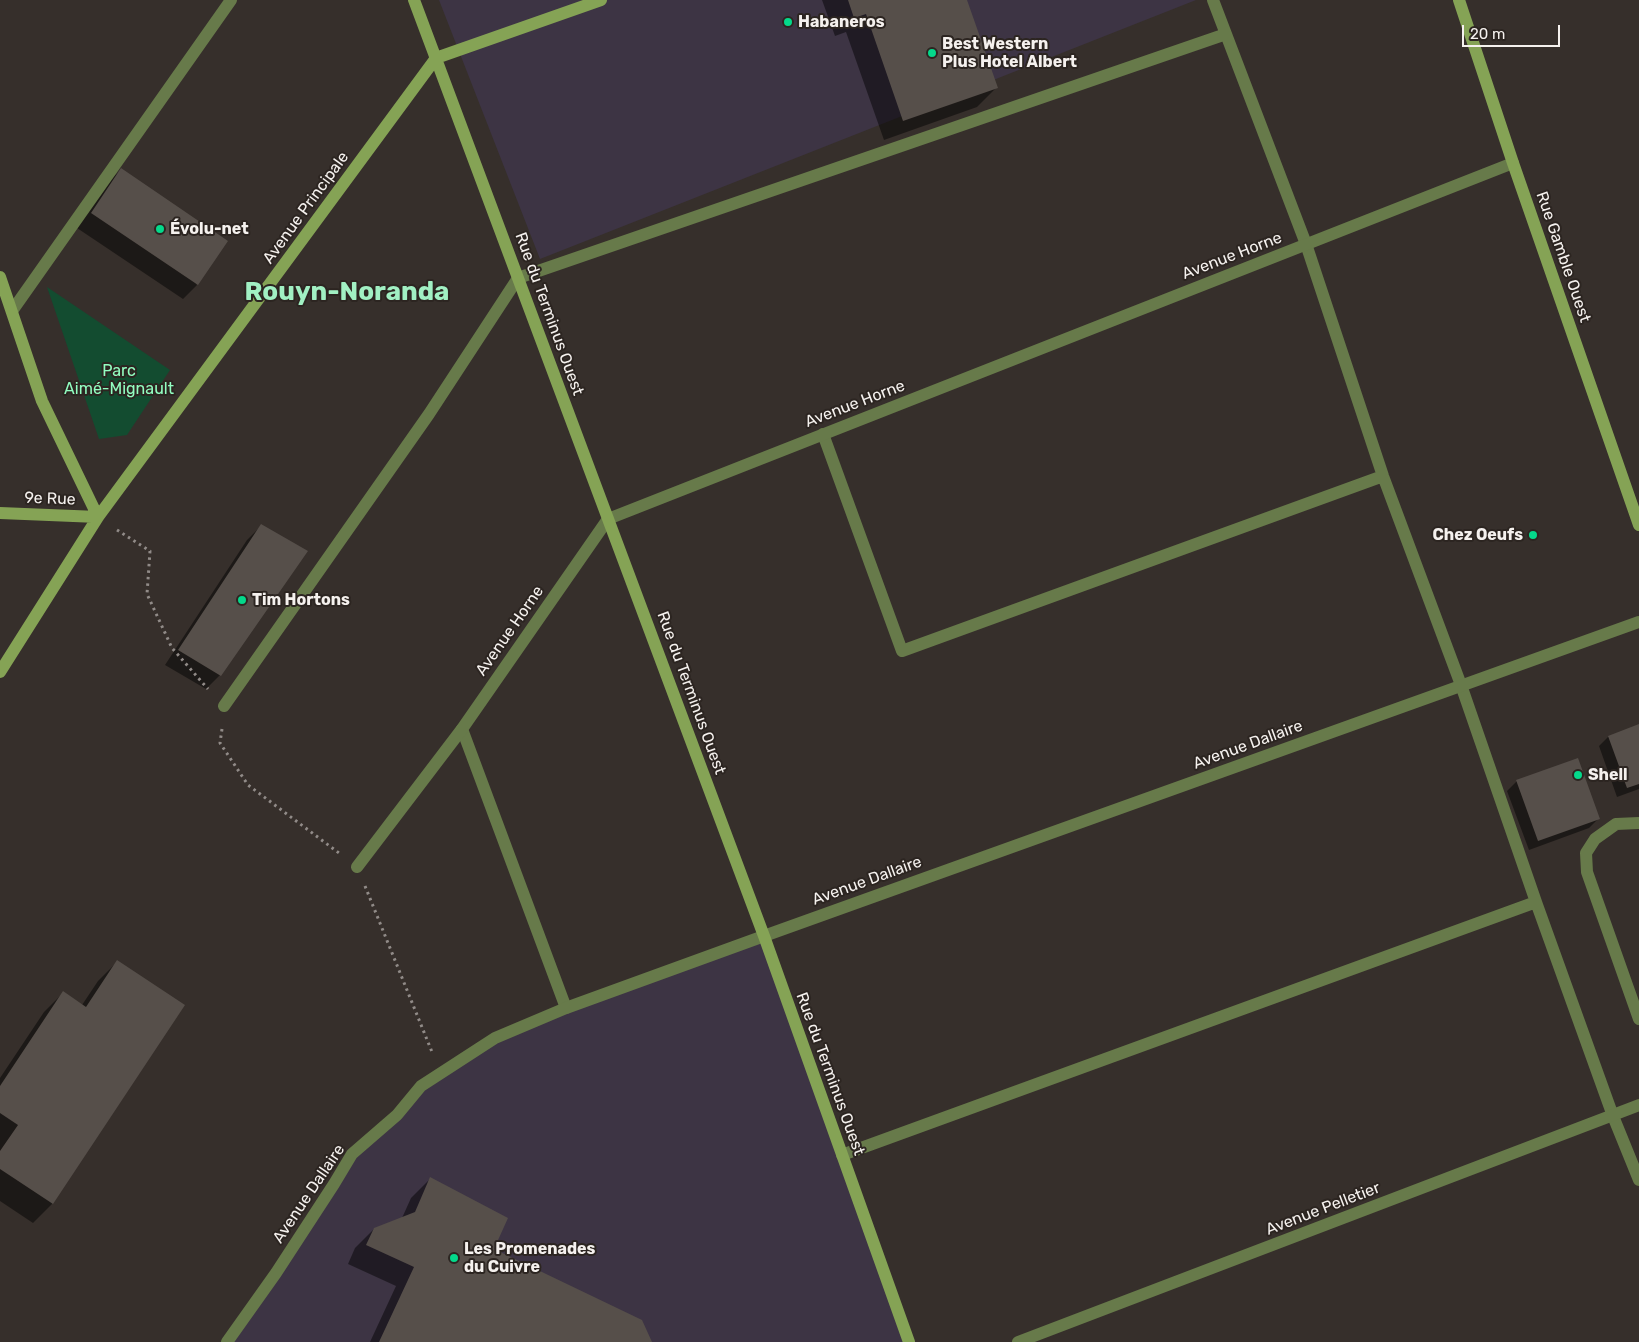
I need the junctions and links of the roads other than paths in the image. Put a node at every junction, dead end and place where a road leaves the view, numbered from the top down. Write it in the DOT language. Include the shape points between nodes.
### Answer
graph roads {
  1 [pos="231,0"];
  2 [pos="414,0"];
  3 [pos="601,0"];
  4 [pos="1213,0"];
  5 [pos="1459,0"];
  6 [pos="1226,34"];
  7 [pos="436,58"];
  8 [pos="1513,163"];
  9 [pos="1306,244"];
  10 [pos="0,276"];
  11 [pos="518,278"];
  12 [pos="12,311"];
  13 [pos="823,434"];
  14 [pos="1382,476"];
  15 [pos="0,513"];
  16 [pos="98,517"];
  17 [pos="608,519"];
  18 [pos="1639,525"];
  19 [pos="1639,622"];
  20 [pos="0,672"];
  21 [pos="1461,685"];
  22 [pos="224,706"];
  23 [pos="462,729"];
  24 [pos="1639,823"];
  25 [pos="357,867"];
  26 [pos="1536,902"];
  27 [pos="764,936"];
  28 [pos="566,1008"];
  29 [pos="1639,1019"];
  30 [pos="1639,1105"];
  31 [pos="1613,1116"];
  32 [pos="842,1154"];
  33 [pos="1639,1180"];
  34 [pos="227,1342"];
  35 [pos="909,1342"];
  36 [pos="1018,1342"];
  1 -- 12 [label="street"];
  2 -- 7 [label="street, Rue du Terminus Ouest"];
  3 -- 7 [label="street"];
  4 -- 6 [label="street"];
  5 -- 8 [label="street, Rue Gamble Ouest"];
  6 -- 9 [label="street"];
  6 -- 11 [label="street"];
  7 -- 11 [label="street, Rue du Terminus Ouest"];
  7 -- 16 [label="street, Avenue Principale"];
  8 -- 9 [label="street, Avenue Horne"];
  8 -- 18 [label="street, Rue Gamble Ouest"];
  9 -- 13 [label="street, Avenue Horne"];
  9 -- 14 [label="street"];
  10 -- 12 [label="street"];
  11 -- 17 [label="street, Rue du Terminus Ouest"];
  11 -- 22 [label="street" via="429,414"];
  12 -- 16 [label="street" via="42,401"];
  13 -- 14 [label="street" via="902,651"];
  13 -- 17 [label="street, Avenue Horne"];
  14 -- 21 [label="street"];
  15 -- 16 [label="street, 9e Rue"];
  16 -- 20 [label="street, Avenue Principale"];
  17 -- 23 [label="street, Avenue Horne"];
  17 -- 27 [label="street, Rue du Terminus Ouest"];
  19 -- 21 [label="street, Avenue Dallaire"];
  21 -- 26 [label="street"];
  21 -- 27 [label="street, Avenue Dallaire"];
  23 -- 25 [label="street, Avenue Horne"];
  23 -- 28 [label="street"];
  24 -- 29 [label="street" via="1616,824 1595,839 1586,853 1587,872"];
  26 -- 31 [label="street"];
  26 -- 32 [label="street"];
  27 -- 28 [label="street, Avenue Dallaire"];
  27 -- 32 [label="street, Rue du Terminus Ouest"];
  28 -- 34 [label="street, Avenue Dallaire" via="495,1038 421,1086 398,1115 352,1154 276,1274"];
  30 -- 31 [label="street, Avenue Pelletier"];
  31 -- 33 [label="street"];
  31 -- 36 [label="street, Avenue Pelletier"];
  32 -- 35 [label="street, Rue du Terminus Ouest"];
}
